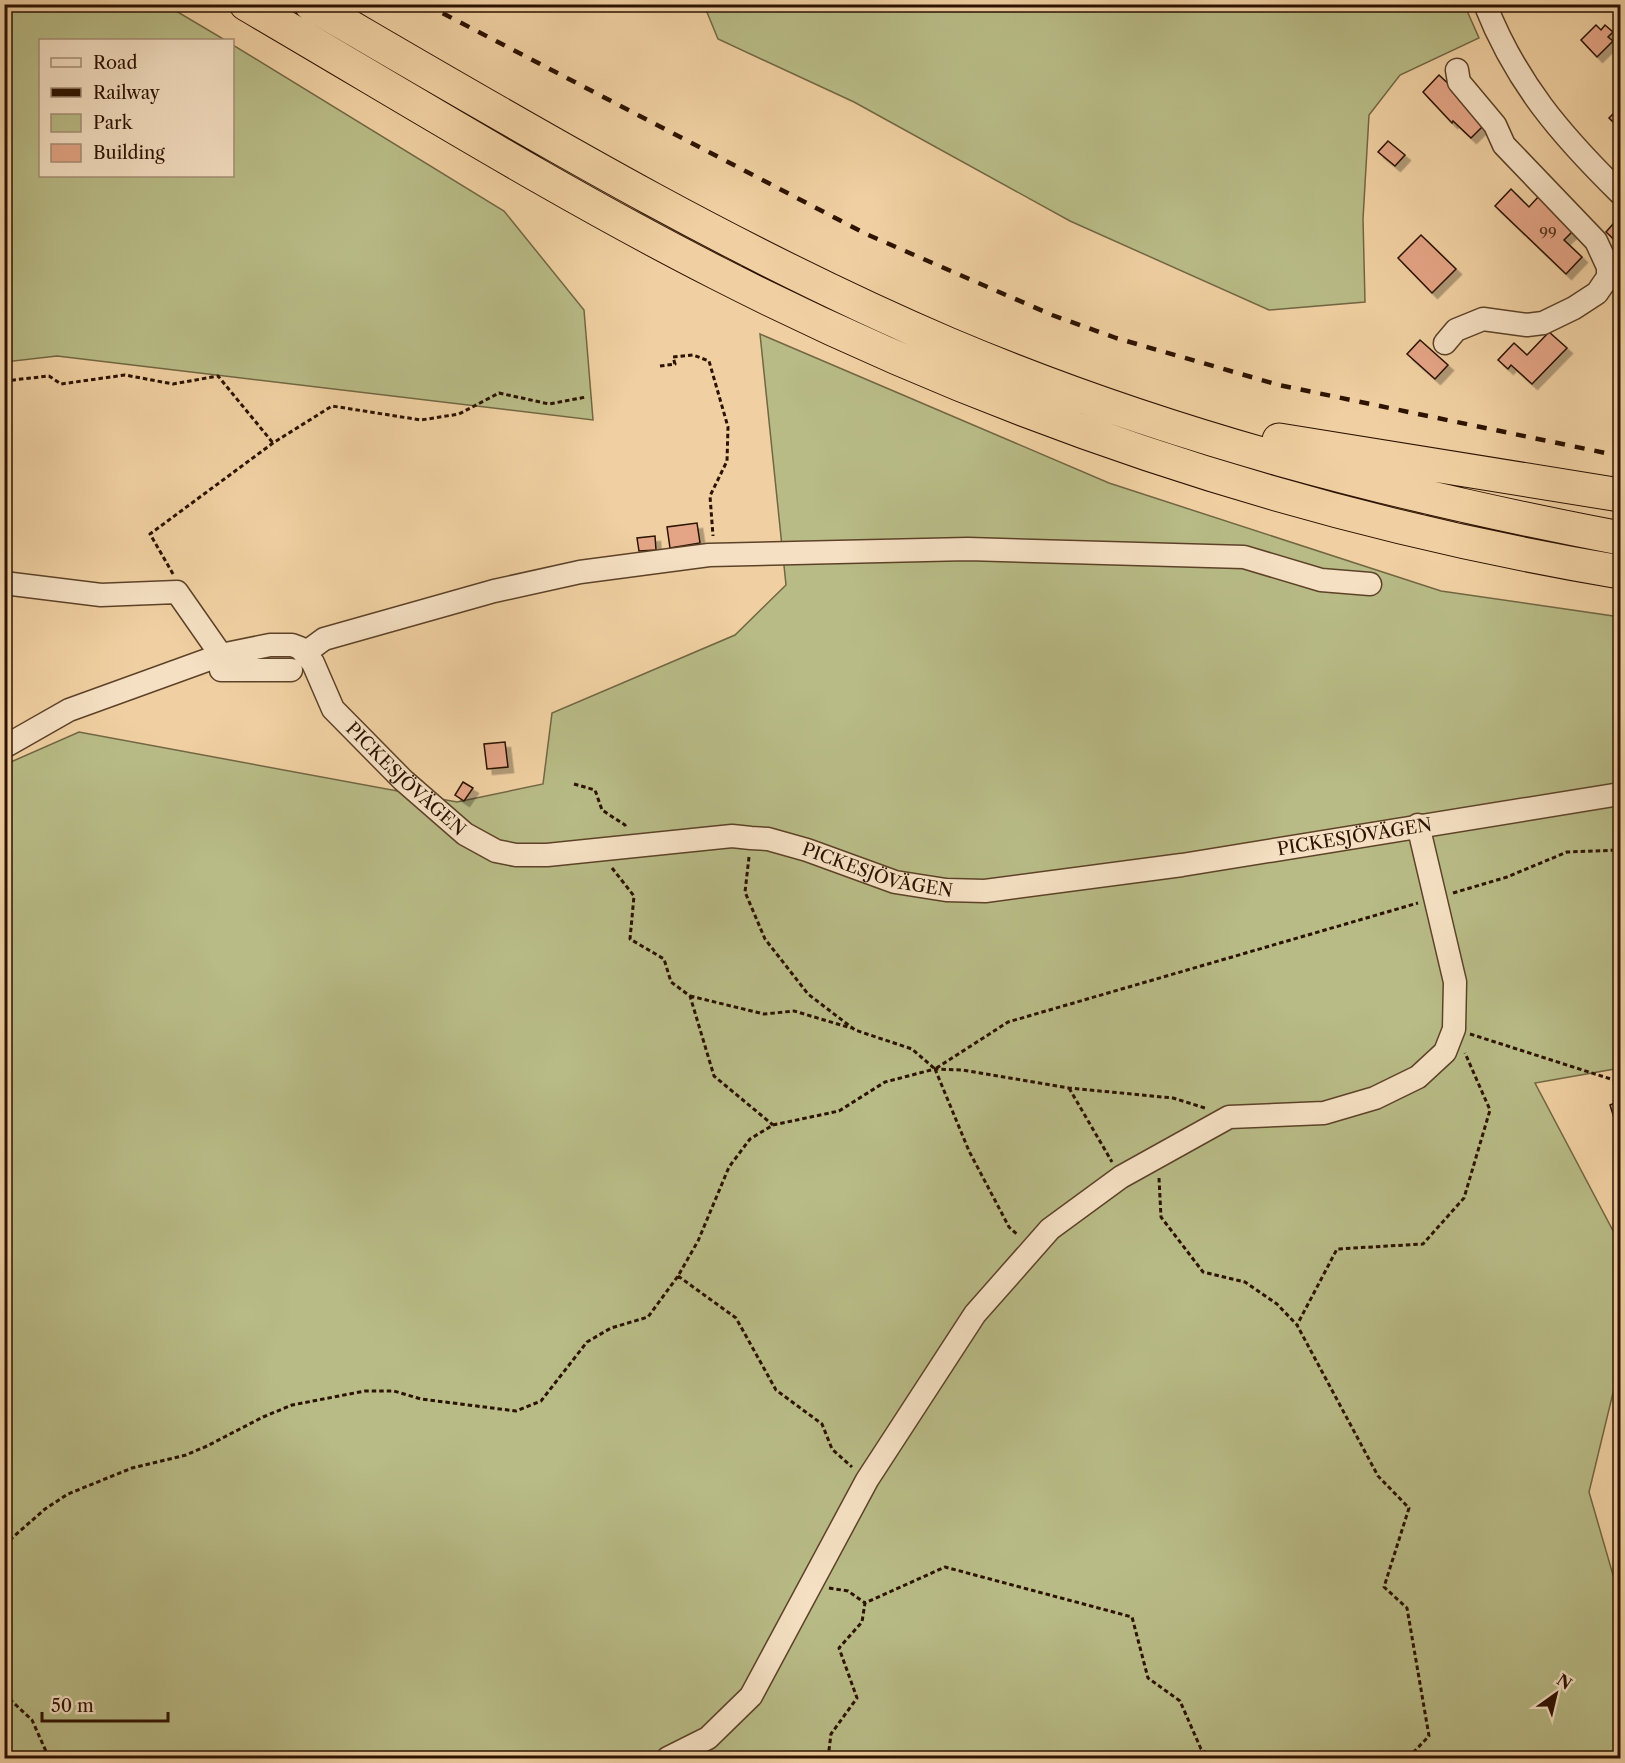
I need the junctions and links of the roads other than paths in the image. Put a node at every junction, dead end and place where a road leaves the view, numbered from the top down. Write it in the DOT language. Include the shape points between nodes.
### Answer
graph roads {
  1 [pos="246,4"];
  2 [pos="311,4"];
  3 [pos="1485,4"];
  4 [pos="1457,70"];
  5 [pos="1620,193"];
  6 [pos="1445,343"];
  7 [pos="1030,376"];
  8 [pos="1620,495"];
  9 [pos="1620,538"];
  10 [pos="1620,572"];
  11 [pos="4,583"];
  12 [pos="1370,584"];
  13 [pos="221,656"];
  14 [pos="298,661"];
  15 [pos="4,747"];
  16 [pos="1620,794"];
  17 [pos="1418,825"];
  18 [pos="668,1758"];
  1 -- 10 [label="highway" via="519,164 714,272 938,375 1077,430 1214,477 1414,531"];
  2 -- 7 [label="highway" via="726,240 939,339"];
  3 -- 5 [label="street" via="1497,36 1536,102"];
  4 -- 6 [label="street" via="1458,82 1495,125 1504,145 1596,241 1608,267 1608,277 1605,294 1543,323 1527,325 1483,319 1456,330"];
  7 -- 8 [label="highway" via="1290,443"];
  7 -- 9 [label="highway" via="1221,443 1324,473 1419,497"];
  11 -- 13 [label="street" via="100,595 177,592"];
  12 -- 14 [label="street" via="1321,580 1244,557 968,549 709,555 580,572 494,591 324,639"];
  13 -- 14 [label="street" via="247,648 292,645"];
  13 -- 15 [label="street" via="69,710"];
  14 -- 17 [label="street, PICKESJÖVÄGEN" via="333,709 403,780 465,834 496,851 516,855 732,836 768,839 807,850 895,882 985,891 1182,865"];
  16 -- 17 [label="street, PICKESJÖVÄGEN"];
  17 -- 18 [label="street" via="1455,982 1454,1029 1445,1052 1418,1077 1375,1098 1324,1113 1229,1117 1121,1177 1050,1229 975,1314 867,1480 752,1696 708,1738"];
}
